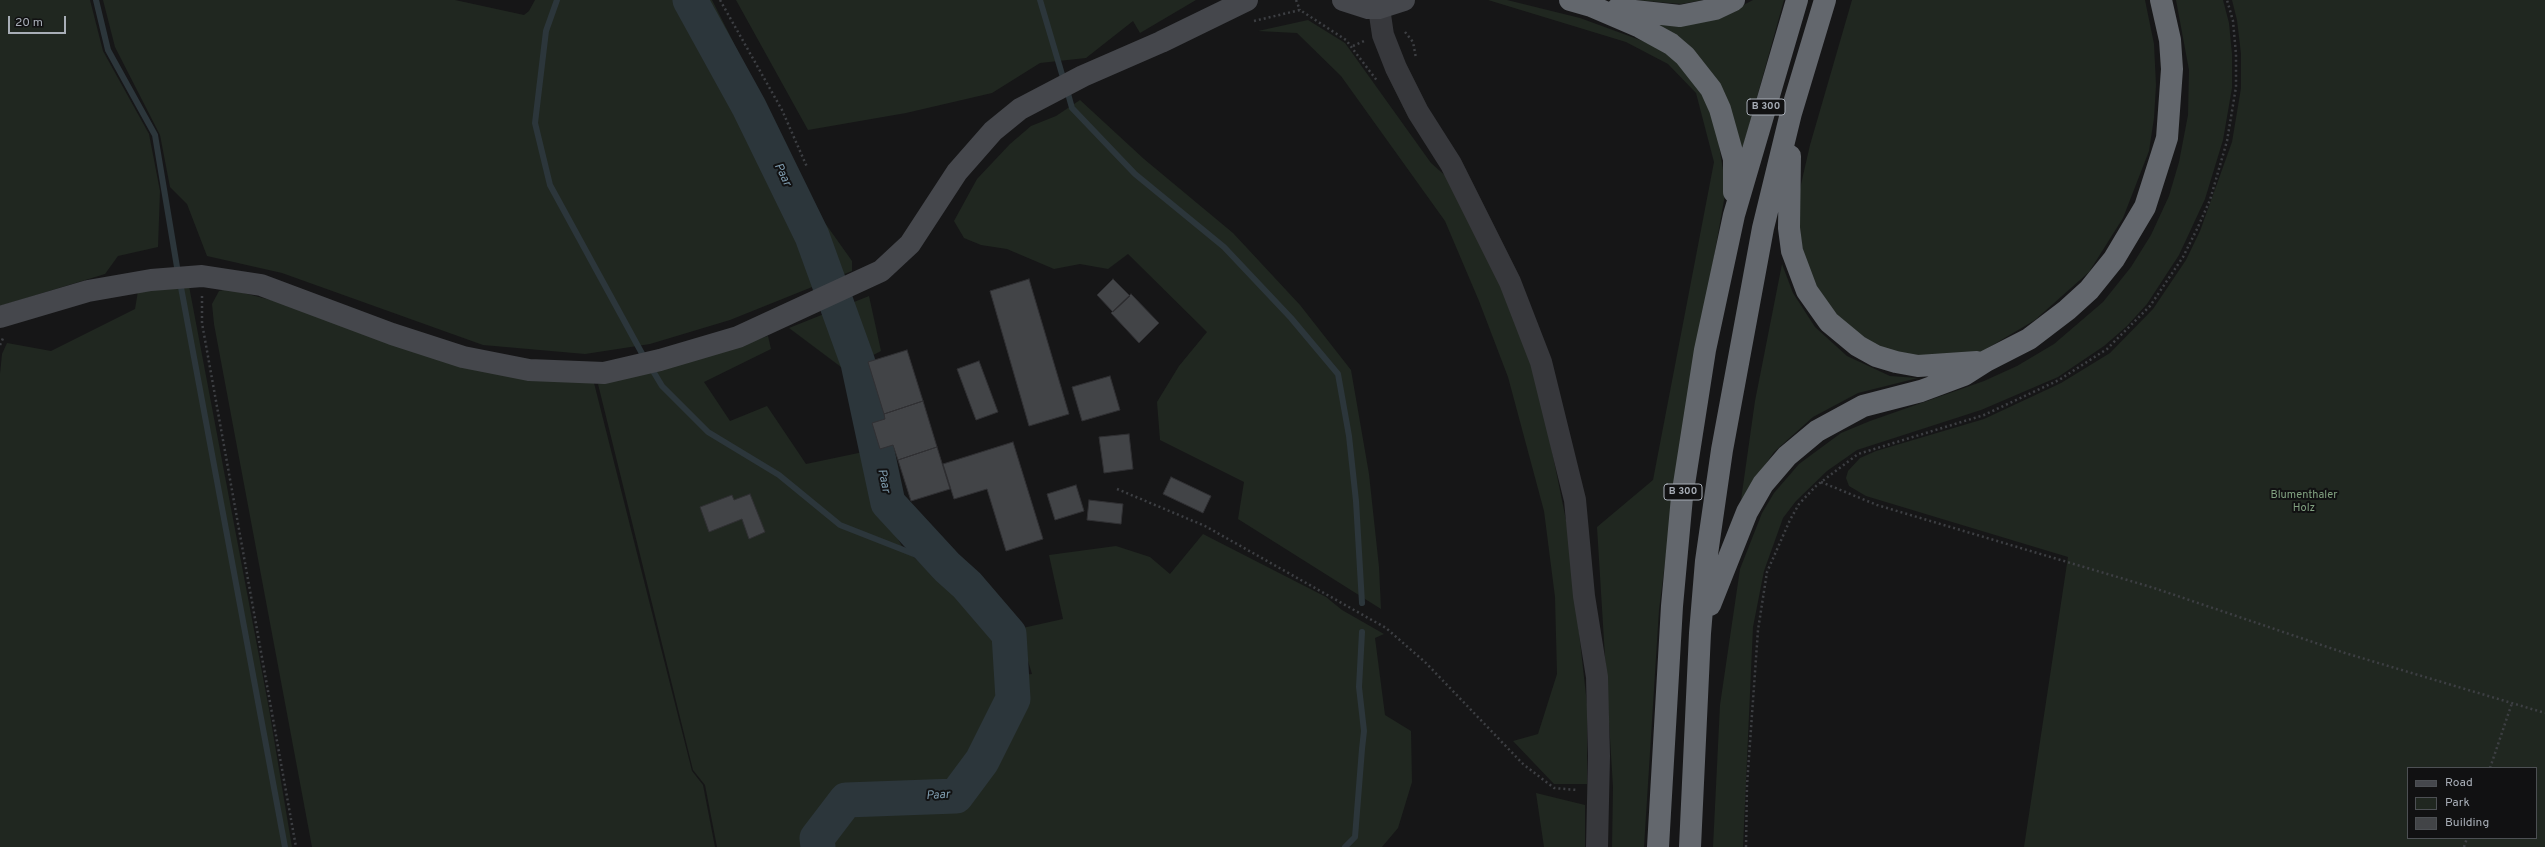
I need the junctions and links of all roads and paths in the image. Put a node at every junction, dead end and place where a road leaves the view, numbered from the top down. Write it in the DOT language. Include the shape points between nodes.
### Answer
graph roads {
  1 [pos="720,0"];
  2 [pos="1247,0"];
  3 [pos="1296,0"];
  4 [pos="1343,0"];
  5 [pos="1404,0"];
  6 [pos="1570,0"];
  7 [pos="1734,0"];
  8 [pos="1797,0"];
  9 [pos="1825,0"];
  10 [pos="2161,0"];
  11 [pos="2227,0"];
  12 [pos="1592,6"];
  13 [pos="1379,8"];
  14 [pos="1353,46"];
  15 [pos="1791,113"];
  16 [pos="807,167"];
  17 [pos="1734,215"];
  18 [pos="202,276"];
  19 [pos="0,317"];
  20 [pos="1986,361"];
  21 [pos="1820,482"];
  22 [pos="1117,490"];
  23 [pos="1700,633"];
  24 [pos="2512,703"];
  25 [pos="2545,713"];
  26 [pos="2490,767"];
  27 [pos="1598,792"];
  28 [pos="296,847"];
  29 [pos="1597,847"];
  30 [pos="1658,847"];
  31 [pos="1690,847"];
  32 [pos="1746,847"];
  1 -- 16 [label="path" via="782,110"];
  2 -- 18 [label="street" via="1083,76 1020,109 993,130 957,172 910,244 899,257 881,271 738,337 660,360 604,373 529,370 462,357 261,285"];
  3 -- 14 [label="path" via="1300,10"];
  4 -- 13 [label="street" via="1356,6"];
  5 -- 13 [label="street"];
  6 -- 12 [label="highway"];
  7 -- 12 [label="highway" via="1715,9 1680,16"];
  8 -- 17 [label="highway, B 300"];
  9 -- 15 [label="highway, B 300"];
  10 -- 20 [label="highway" via="2170,40 2172,91 2167,138 2145,207 2114,259 2089,290 2045,328"];
  11 -- 21 [label="path" via="2233,21 2236,87 2227,140 2208,206 2182,257 2150,306 2107,349 2059,380 1984,415 1858,454"];
  12 -- 17 [label="highway" via="1671,44 1685,56 1711,89 1720,109 1734,159"];
  13 -- 27 [label="street" via="1383,35 1396,68 1418,112 1451,164 1510,282 1540,362 1575,500 1584,596 1597,677"];
  15 -- 20 [label="highway" via="1789,228 1799,274 1817,308 1844,337 1876,356 1918,366"];
  15 -- 23 [label="highway, B 300" via="1763,228 1738,356 1706,561"];
  17 -- 30 [label="highway, B 300" via="1706,350 1682,497 1672,606"];
  18 -- 19 [label="street" via="151,280 88,291"];
  18 -- 28 [label="path" via="202,322"];
  20 -- 23 [label="highway" via="1950,381 1863,406 1817,431 1787,456 1763,484 1747,512"];
  21 -- 24 [label="path" via="1877,505 2154,588 2345,653"];
  21 -- 32 [label="path" via="1800,504 1790,520 1767,572 1758,630 1747,785"];
  22 -- 27 [label="path" via="1205,526 1386,628 1431,668 1523,764 1554,788"];
  23 -- 31 [label="highway, B 300"];
  24 -- 25 [label="path"];
  24 -- 26 [label="path"];
  27 -- 29 [label="street"];
}
